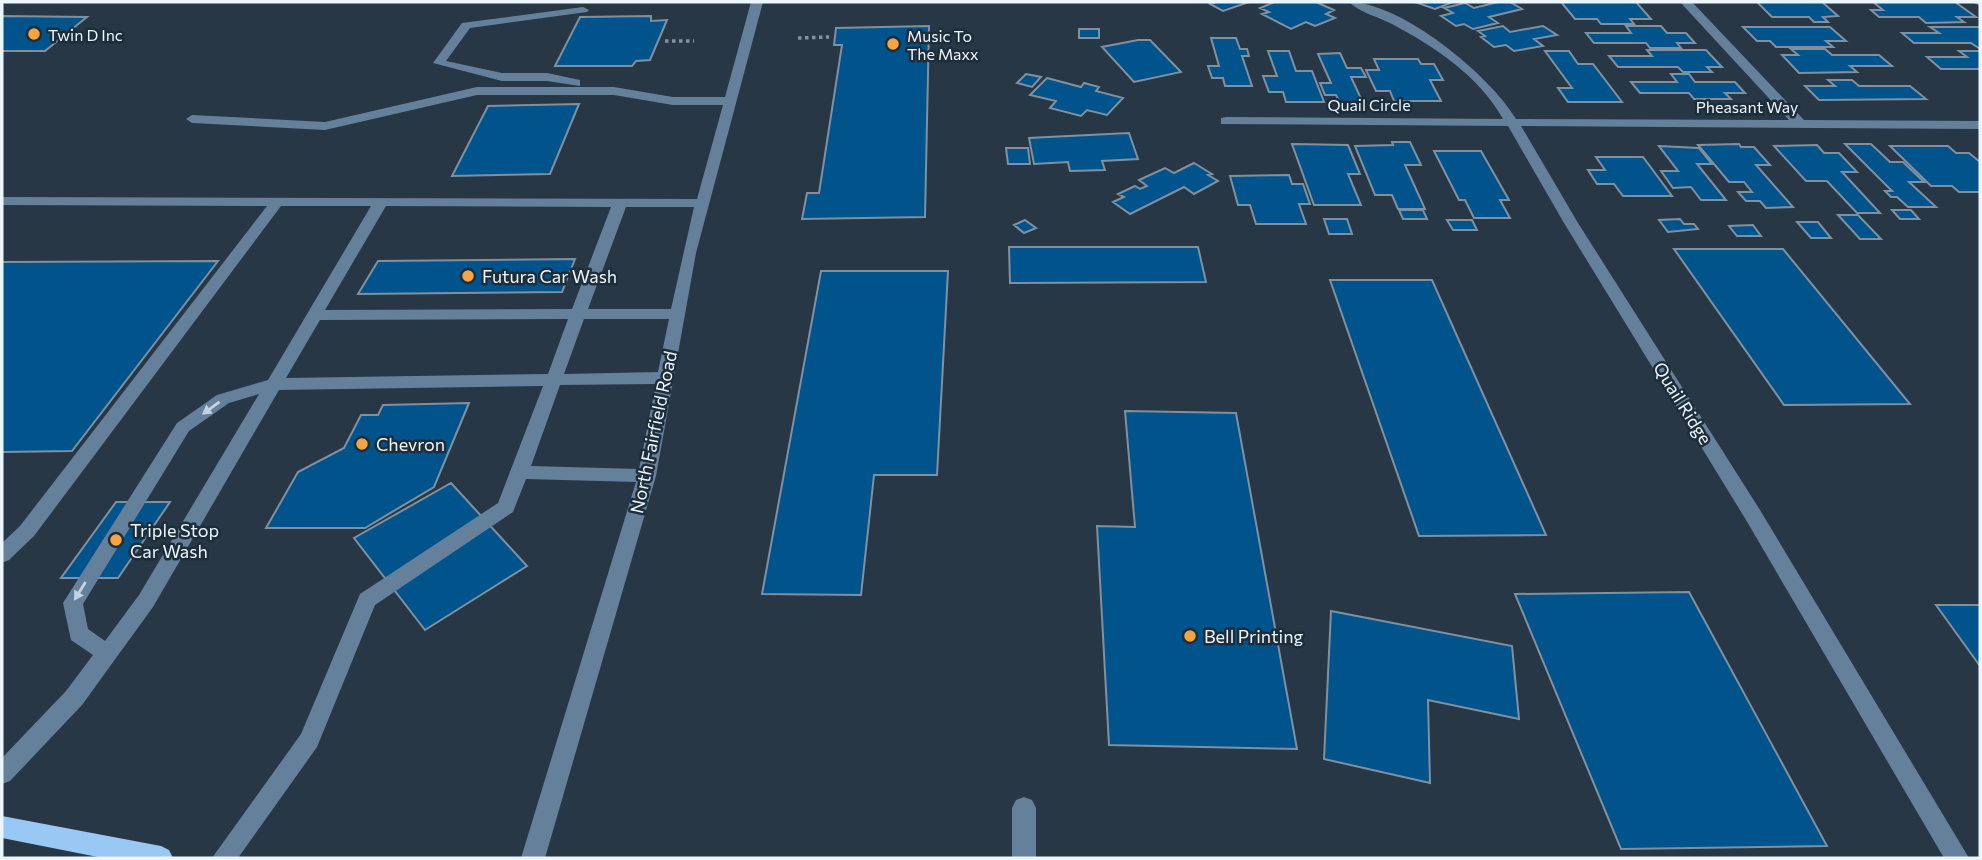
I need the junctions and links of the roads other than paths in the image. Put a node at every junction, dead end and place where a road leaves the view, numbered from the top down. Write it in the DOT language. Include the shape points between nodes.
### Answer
graph roads {
  1 [pos="757,2"];
  2 [pos="1354,2"];
  3 [pos="1686,2"];
  4 [pos="583,10"];
  5 [pos="614,91"];
  6 [pos="729,102"];
  7 [pos="192,119"];
  8 [pos="1226,121"];
  9 [pos="1513,122"];
  10 [pos="1800,124"];
  11 [pos="1980,125"];
  12 [pos="2,201"];
  13 [pos="277,201"];
  14 [pos="381,202"];
  15 [pos="620,203"];
  16 [pos="703,203"];
  17 [pos="579,313"];
  18 [pos="678,314"];
  19 [pos="314,315"];
  20 [pos="666,378"];
  21 [pos="553,380"];
  22 [pos="274,384"];
  23 [pos="519,472"];
  24 [pos="647,476"];
  25 [pos="2,555"];
  26 [pos="108,654"];
  27 [pos="2,774"];
  28 [pos="1024,808"];
  29 [pos="4,831"];
  30 [pos="162,858"];
  31 [pos="224,858"];
  32 [pos="533,858"];
  33 [pos="1024,858"];
  34 [pos="1957,858"];
  1 -- 6 [label="street, North Fairfield Road"];
  2 -- 9 [label="street, Quail Ridge" via="1408,27 1460,61 1490,89"];
  3 -- 10 [label="street"];
  4 -- 5 [label="street" via="466,25 439,63 502,77 547,77"];
  5 -- 6 [label="street" via="673,101"];
  5 -- 7 [label="street" via="477,91 325,126"];
  6 -- 16 [label="street, North Fairfield Road"];
  8 -- 9 [label="street, Quail Circle"];
  9 -- 10 [label="street, Pheasant Way"];
  9 -- 34 [label="street, Quail Ridge"];
  10 -- 11 [label="street, Pheasant Way"];
  12 -- 13 [label="street"];
  13 -- 14 [label="street"];
  13 -- 25 [label="street" via="27,531"];
  14 -- 15 [label="street"];
  14 -- 19 [label="street"];
  15 -- 16 [label="street"];
  15 -- 17 [label="street"];
  16 -- 18 [label="street, North Fairfield Road"];
  17 -- 18 [label="street"];
  17 -- 19 [label="street"];
  17 -- 21 [label="street"];
  18 -- 20 [label="street, North Fairfield Road"];
  19 -- 22 [label="street"];
  20 -- 21 [label="street"];
  20 -- 24 [label="street, North Fairfield Road"];
  21 -- 22 [label="street"];
  21 -- 23 [label="street"];
  22 -- 26 [label="street" via="146,601"];
  22 -- 26 [label="street, one-way" via="223,399 183,427 73,603 78,634"];
  23 -- 24 [label="street"];
  23 -- 31 [label="street" via="506,507 367,600 309,740"];
  24 -- 32 [label="street, North Fairfield Road"];
  26 -- 27 [label="street" via="74,698"];
  28 -- 33 [label="street"];
  29 -- 30 [label="main road"];
}
